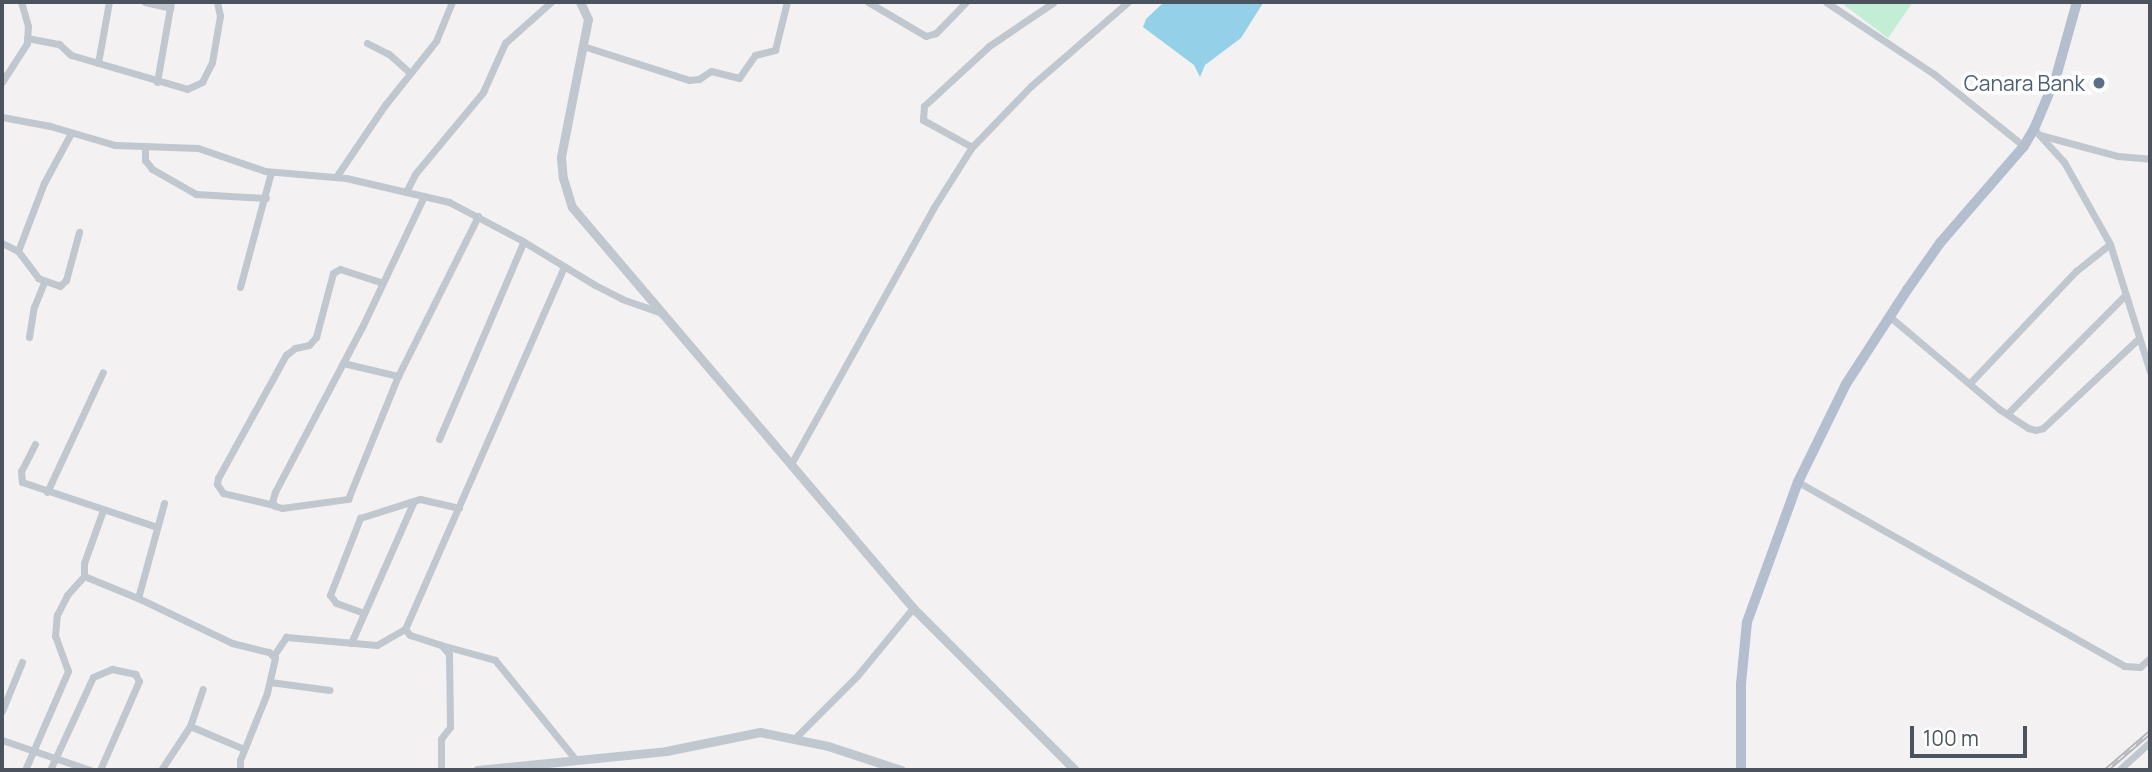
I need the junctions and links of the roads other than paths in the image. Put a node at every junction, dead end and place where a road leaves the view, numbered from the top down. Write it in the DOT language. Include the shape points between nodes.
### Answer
graph roads {
  1 [pos="21,2"];
  2 [pos="109,2"];
  3 [pos="145,2"];
  4 [pos="217,2"];
  5 [pos="452,2"];
  6 [pos="551,2"];
  7 [pos="580,2"];
  8 [pos="787,2"];
  9 [pos="867,2"];
  10 [pos="966,2"];
  11 [pos="1054,2"];
  12 [pos="1128,2"];
  13 [pos="1826,2"];
  14 [pos="2077,2"];
  15 [pos="171,5"];
  16 [pos="27,38"];
  17 [pos="367,43"];
  18 [pos="583,46"];
  19 [pos="98,63"];
  20 [pos="410,72"];
  21 [pos="2,82"];
  22 [pos="157,82"];
  23 [pos="2,117"];
  24 [pos="2037,132"];
  25 [pos="71,133"];
  26 [pos="2024,146"];
  27 [pos="972,147"];
  28 [pos="145,148"];
  29 [pos="2150,159"];
  30 [pos="271,172"];
  31 [pos="336,177"];
  32 [pos="406,192"];
  33 [pos="424,196"];
  34 [pos="266,198"];
  35 [pos="478,216"];
  36 [pos="79,232"];
  37 [pos="524,242"];
  38 [pos="2,243"];
  39 [pos="2110,244"];
  40 [pos="18,251"];
  41 [pos="564,267"];
  42 [pos="44,282"];
  43 [pos="383,283"];
  44 [pos="240,287"];
  45 [pos="2124,296"];
  46 [pos="662,313"];
  47 [pos="1889,316"];
  48 [pos="29,337"];
  49 [pos="2138,340"];
  50 [pos="343,363"];
  51 [pos="103,372"];
  52 [pos="2150,372"];
  53 [pos="398,376"];
  54 [pos="1970,383"];
  55 [pos="2007,414"];
  56 [pos="439,439"];
  57 [pos="35,444"];
  58 [pos="791,464"];
  59 [pos="1798,482"];
  60 [pos="47,492"];
  61 [pos="414,501"];
  62 [pos="164,503"];
  63 [pos="275,506"];
  64 [pos="103,509"];
  65 [pos="459,509"];
  66 [pos="158,527"];
  67 [pos="84,576"];
  68 [pos="138,598"];
  69 [pos="913,608"];
  70 [pos="364,613"];
  71 [pos="405,629"];
  72 [pos="351,643"];
  73 [pos="441,645"];
  74 [pos="274,655"];
  75 [pos="2150,658"];
  76 [pos="22,662"];
  77 [pos="270,682"];
  78 [pos="203,690"];
  79 [pos="329,690"];
  80 [pos="2,711"];
  81 [pos="190,726"];
  82 [pos="794,738"];
  83 [pos="2,740"];
  84 [pos="2150,742"];
  85 [pos="34,749"];
  86 [pos="244,749"];
  87 [pos="56,758"];
  88 [pos="576,760"];
  89 [pos="75,768"];
  90 [pos="24,770"];
  91 [pos="50,770"];
  92 [pos="90,770"];
  93 [pos="100,770"];
  94 [pos="161,770"];
  95 [pos="240,770"];
  96 [pos="441,770"];
  97 [pos="477,770"];
  98 [pos="901,770"];
  99 [pos="1075,770"];
  100 [pos="1741,770"];
  101 [pos="2119,770"];
  1 -- 16 [label="street"];
  2 -- 19 [label="street"];
  3 -- 15 [label="street"];
  4 -- 22 [label="street" via="220,16 212,62 202,82 187,89"];
  5 -- 20 [label="street" via="436,41"];
  6 -- 32 [label="street" via="505,43 483,92 415,174"];
  7 -- 18 [label="street" via="588,19"];
  8 -- 18 [label="street" via="775,50 755,55 739,78 711,71 689,80"];
  9 -- 10 [label="street" via="926,36 936,33"];
  11 -- 27 [label="street" via="989,46 924,106 923,120"];
  12 -- 27 [label="street" via="1031,86"];
  13 -- 26 [label="street" via="1934,74"];
  14 -- 24 [label="main road"];
  15 -- 22 [label="street"];
  16 -- 19 [label="street" via="59,44 71,55"];
  16 -- 21 [label="street"];
  17 -- 20 [label="street"];
  18 -- 46 [label="street" via="561,157 569,197 572,207"];
  19 -- 22 [label="street"];
  20 -- 31 [label="street"];
  23 -- 25 [label="street"];
  24 -- 26 [label="main road"];
  24 -- 29 [label="street" via="2118,156"];
  24 -- 39 [label="street" via="2064,162"];
  25 -- 28 [label="street"];
  25 -- 40 [label="street" via="44,183"];
  26 -- 47 [label="main road" via="1940,243"];
  27 -- 58 [label="street"];
  28 -- 30 [label="street" via="198,148"];
  28 -- 34 [label="street" via="145,160 152,169 196,194"];
  30 -- 31 [label="street"];
  30 -- 34 [label="street"];
  31 -- 32 [label="street"];
  32 -- 33 [label="street"];
  33 -- 35 [label="street"];
  33 -- 43 [label="street"];
  34 -- 44 [label="street"];
  35 -- 37 [label="street"];
  35 -- 53 [label="street"];
  36 -- 42 [label="street" via="63,285"];
  37 -- 41 [label="street"];
  37 -- 56 [label="street"];
  38 -- 40 [label="street"];
  39 -- 45 [label="street"];
  39 -- 54 [label="street" via="2076,271"];
  40 -- 42 [label="street"];
  41 -- 46 [label="street" via="622,299"];
  41 -- 65 [label="street"];
  42 -- 48 [label="street"];
  43 -- 50 [label="street"];
  43 -- 63 [label="street" via="340,269 333,273 316,337 286,355 218,478 223,493"];
  45 -- 49 [label="street"];
  45 -- 55 [label="street"];
  46 -- 58 [label="street"];
  47 -- 54 [label="street"];
  47 -- 59 [label="main road" via="1846,384"];
  49 -- 52 [label="street"];
  49 -- 55 [label="street" via="2043,428 2028,428"];
  50 -- 53 [label="street"];
  50 -- 63 [label="street" via="275,492"];
  51 -- 60 [label="street"];
  53 -- 63 [label="street" via="348,499"];
  54 -- 55 [label="street"];
  57 -- 60 [label="street" via="19,477"];
  58 -- 69 [label="street"];
  59 -- 75 [label="street" via="2124,666 2140,667"];
  59 -- 100 [label="main road" via="1748,622 1741,684"];
  60 -- 64 [label="street"];
  61 -- 65 [label="street" via="432,500"];
  61 -- 70 [label="street"];
  61 -- 70 [label="street" via="363,515 357,524 330,595 336,603"];
  62 -- 66 [label="street"];
  64 -- 66 [label="street"];
  64 -- 67 [label="street"];
  65 -- 71 [label="street"];
  66 -- 68 [label="street"];
  67 -- 68 [label="street"];
  67 -- 85 [label="street" via="57,615 55,636 68,671"];
  68 -- 74 [label="street" via="232,643"];
  69 -- 82 [label="street" via="871,661"];
  69 -- 99 [label="street"];
  70 -- 72 [label="street"];
  71 -- 72 [label="street" via="377,645"];
  71 -- 73 [label="street"];
  72 -- 74 [label="street" via="286,636"];
  73 -- 88 [label="street" via="495,660"];
  73 -- 96 [label="street" via="449,654 450,727 441,739"];
  74 -- 77 [label="street"];
  76 -- 80 [label="street"];
  77 -- 79 [label="street"];
  77 -- 86 [label="street"];
  78 -- 81 [label="street"];
  81 -- 86 [label="street"];
  81 -- 94 [label="street"];
  82 -- 88 [label="street" via="750,733 666,751"];
  82 -- 98 [label="street"];
  83 -- 85 [label="street"];
  84 -- 101 [label="street"];
  85 -- 87 [label="street"];
  85 -- 90 [label="street"];
  86 -- 95 [label="street"];
  87 -- 89 [label="street"];
  87 -- 91 [label="street"];
  87 -- 93 [label="street" via="93,677 106,669 135,674 139,681"];
  88 -- 97 [label="street"];
  89 -- 92 [label="street"];
}
